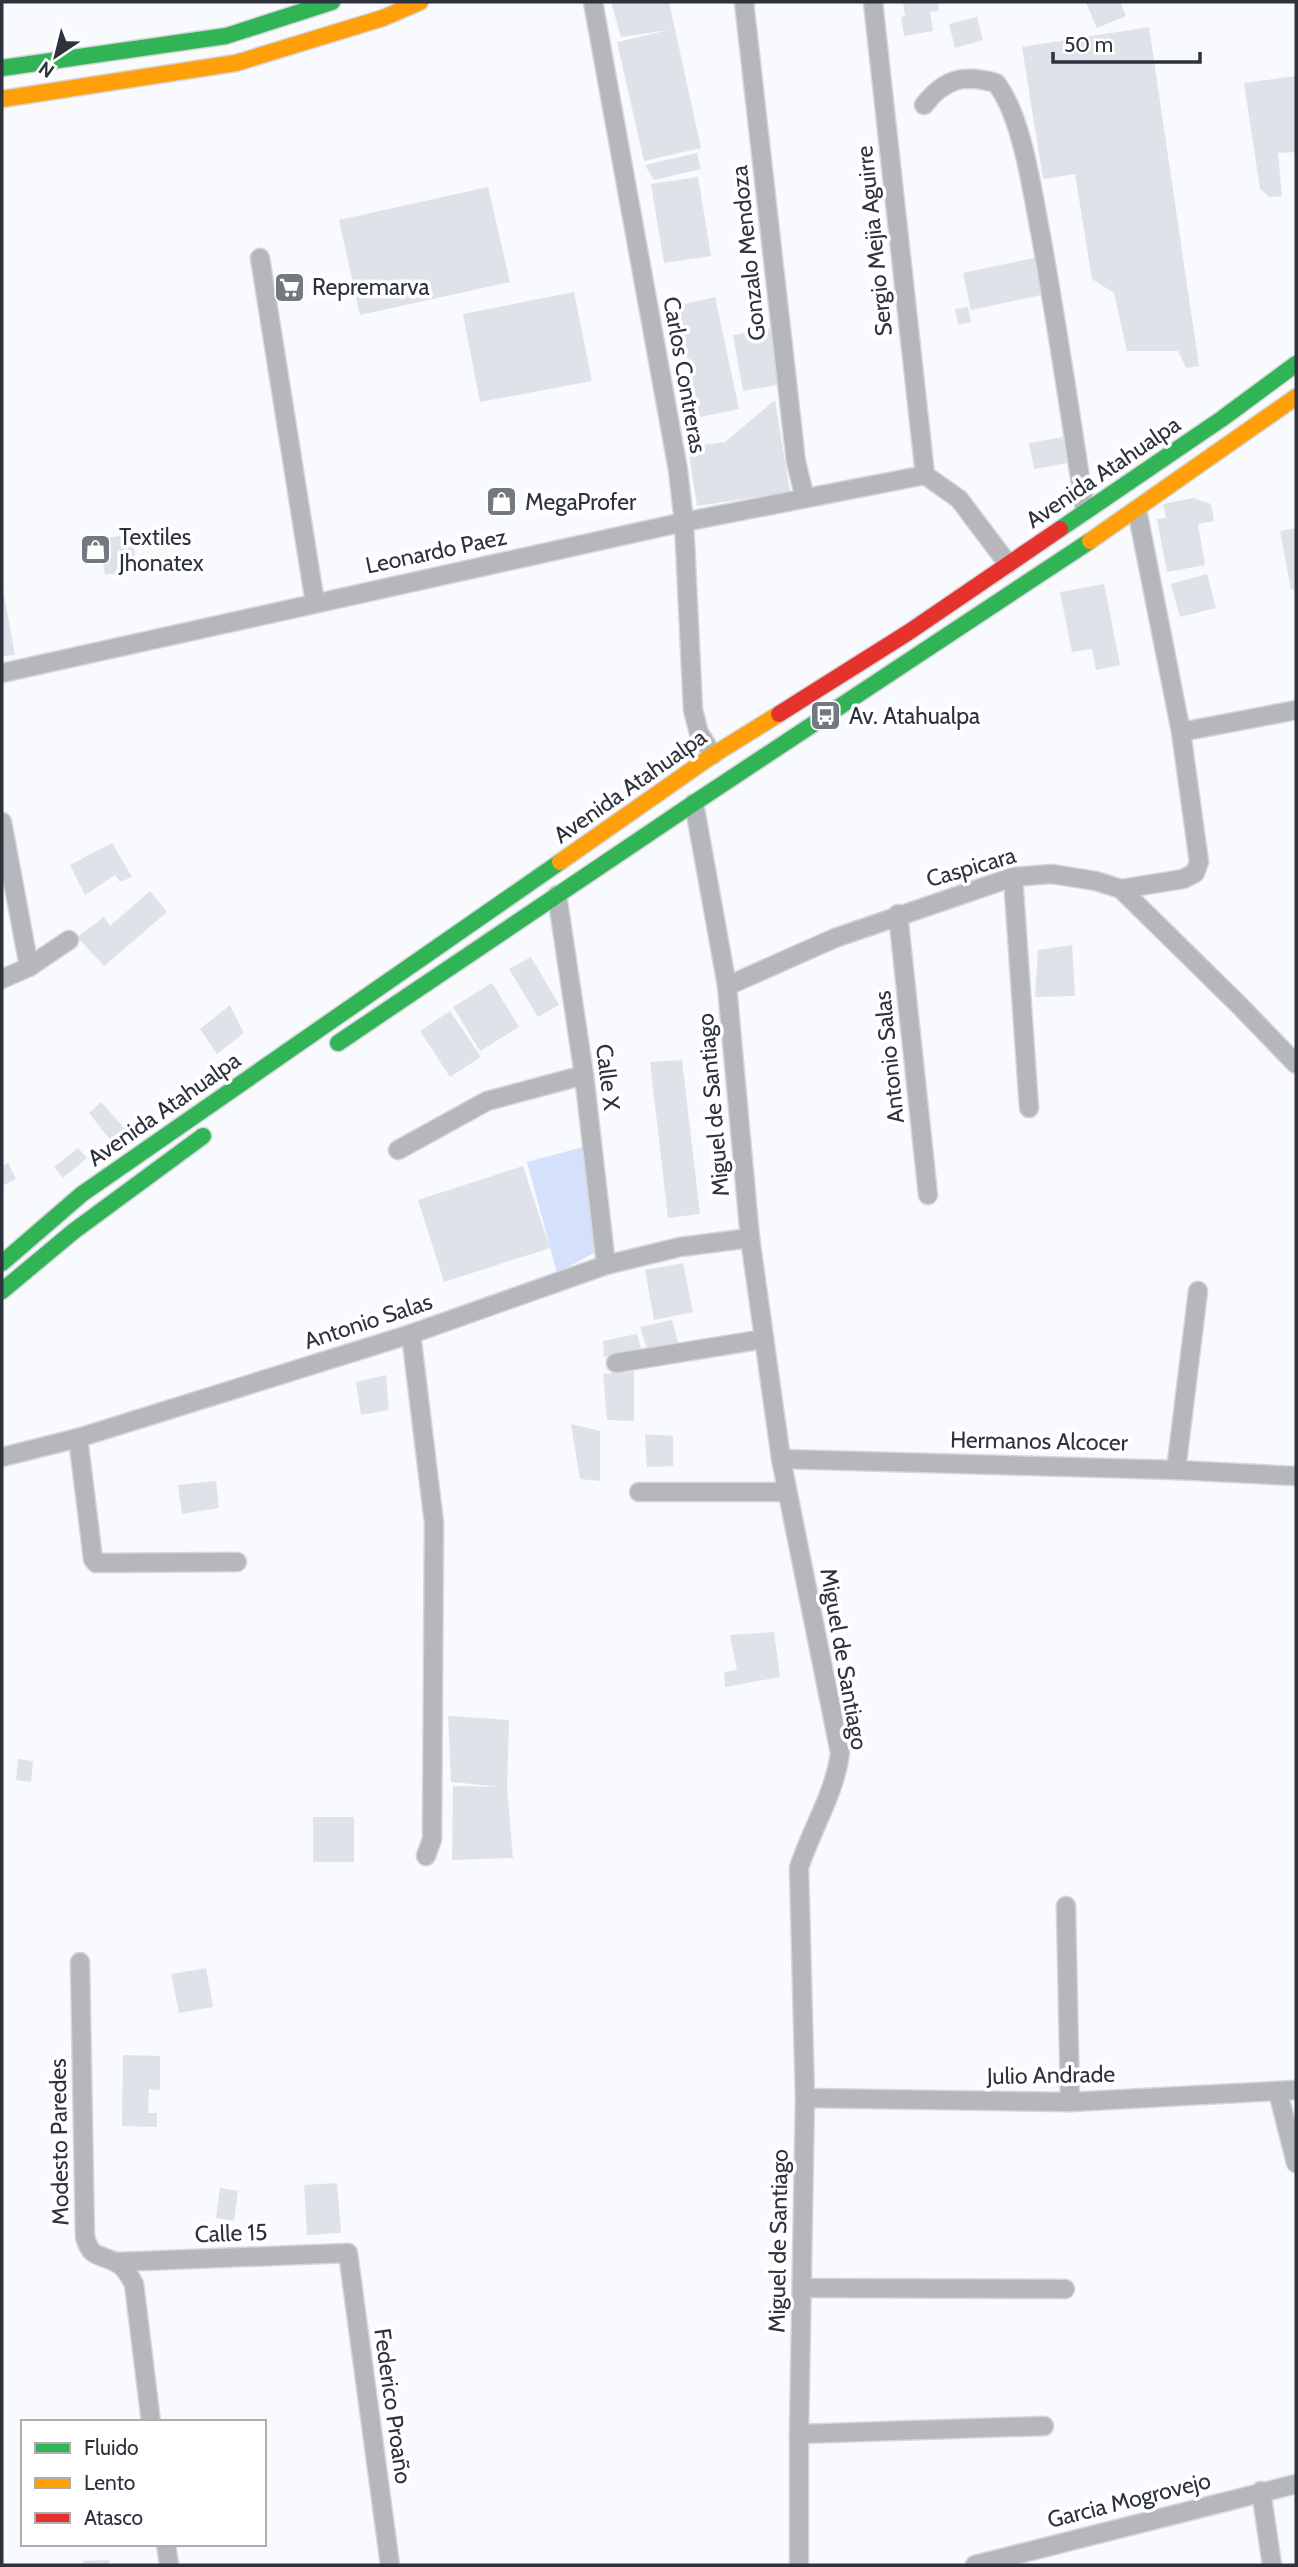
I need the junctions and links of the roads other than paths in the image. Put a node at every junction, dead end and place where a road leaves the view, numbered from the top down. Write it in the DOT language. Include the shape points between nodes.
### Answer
graph roads {
  1 [pos="332,2"];
  2 [pos="420,2"];
  3 [pos="593,2"];
  4 [pos="744,2"];
  5 [pos="873,2"];
  6 [pos="2,68"];
  7 [pos="2,99"];
  8 [pos="924,105"];
  9 [pos="260,258"];
  10 [pos="1296,364"];
  11 [pos="1296,397"];
  12 [pos="925,474"];
  13 [pos="805,498"];
  14 [pos="1137,510"];
  15 [pos="1086,511"];
  16 [pos="684,522"];
  17 [pos="1008,564"];
  18 [pos="315,603"];
  19 [pos="2,673"];
  20 [pos="1296,710"];
  21 [pos="1181,732"];
  22 [pos="713,755"];
  23 [pos="695,803"];
  24 [pos="2,822"];
  25 [pos="1013,877"];
  26 [pos="1121,889"];
  27 [pos="557,895"];
  28 [pos="898,914"];
  29 [pos="69,940"];
  30 [pos="29,967"];
  31 [pos="2,979"];
  32 [pos="727,986"];
  33 [pos="326,1052"];
  34 [pos="1296,1064"];
  35 [pos="584,1075"];
  36 [pos="1029,1108"];
  37 [pos="211,1130"];
  38 [pos="398,1150"];
  39 [pos="928,1195"];
  40 [pos="750,1238"];
  41 [pos="2,1263"];
  42 [pos="606,1265"];
  43 [pos="2,1292"];
  44 [pos="1198,1292"];
  45 [pos="411,1334"];
  46 [pos="764,1339"];
  47 [pos="616,1363"];
  48 [pos="78,1438"];
  49 [pos="2,1457"];
  50 [pos="780,1459"];
  51 [pos="1176,1469"];
  52 [pos="1296,1475"];
  53 [pos="639,1492"];
  54 [pos="787,1492"];
  55 [pos="237,1562"];
  56 [pos="426,1856"];
  57 [pos="1066,1906"];
  58 [pos="80,1962"];
  59 [pos="1296,2090"];
  60 [pos="1278,2092"];
  61 [pos="805,2098"];
  62 [pos="1070,2102"];
  63 [pos="1296,2163"];
  64 [pos="348,2253"];
  65 [pos="116,2262"];
  66 [pos="802,2288"];
  67 [pos="1065,2289"];
  68 [pos="151,2420"];
  69 [pos="1044,2426"];
  70 [pos="799,2434"];
  71 [pos="1296,2484"];
  72 [pos="1261,2491"];
  73 [pos="166,2546"];
  74 [pos="169,2565"];
  75 [pos="390,2565"];
  76 [pos="799,2565"];
  77 [pos="975,2565"];
  78 [pos="1272,2565"];
  1 -- 6 [label="main road" via="226,36"];
  2 -- 7 [label="main road" via="383,18 236,63"];
  3 -- 16 [label="street, Carlos Contreras"];
  4 -- 13 [label="street, Gonzalo Mendoza" via="796,462"];
  5 -- 12 [label="street, Sergio Mejia Aguirre"];
  8 -- 15 [label="street" via="936,90 967,78 996,83 1012,113 1032,187"];
  9 -- 18 [label="street"];
  10 -- 15 [label="main road, Avenida Atahualpa"];
  11 -- 14 [label="main road"];
  12 -- 13 [label="street, Leonardo Paez"];
  12 -- 17 [label="street" via="959,499"];
  13 -- 16 [label="street, Leonardo Paez"];
  14 -- 21 [label="street"];
  14 -- 23 [label="main road"];
  15 -- 17 [label="main road, Avenida Atahualpa"];
  16 -- 18 [label="street, Leonardo Paez"];
  16 -- 22 [label="street, Carlos Contreras" via="693,710 699,733"];
  17 -- 22 [label="main road, Avenida Atahualpa"];
  18 -- 19 [label="street, Leonardo Paez"];
  20 -- 21 [label="street"];
  21 -- 26 [label="street" via="1199,862 1195,873"];
  22 -- 41 [label="main road, Avenida Atahualpa" via="82,1194"];
  23 -- 27 [label="main road"];
  23 -- 32 [label="street, Miguel de Santiago"];
  24 -- 30 [label="street"];
  25 -- 26 [label="street, Caspicara" via="1052,874"];
  25 -- 28 [label="street, Caspicara"];
  25 -- 36 [label="street"];
  26 -- 34 [label="street, Caspicara"];
  27 -- 33 [label="main road"];
  27 -- 35 [label="street, Calle X"];
  28 -- 32 [label="street, Caspicara"];
  28 -- 39 [label="street, Antonio Salas"];
  29 -- 30 [label="street"];
  30 -- 31 [label="street"];
  32 -- 40 [label="street, Miguel de Santiago"];
  35 -- 38 [label="street" via="487,1101"];
  35 -- 42 [label="street, Calle X"];
  37 -- 43 [label="main road, Avenida Atahualpa" via="74,1231"];
  40 -- 42 [label="street, Antonio Salas" via="680,1247"];
  40 -- 46 [label="street, Miguel de Santiago"];
  42 -- 45 [label="street, Antonio Salas"];
  44 -- 51 [label="street"];
  45 -- 48 [label="street, Antonio Salas"];
  45 -- 56 [label="street" via="434,1523 432,1839"];
  46 -- 47 [label="street"];
  46 -- 50 [label="street, Miguel de Santiago"];
  48 -- 49 [label="street, Antonio Salas"];
  48 -- 55 [label="street" via="96,1563"];
  50 -- 51 [label="street, Hermanos Alcocer"];
  50 -- 54 [label="street, Miguel de Santiago"];
  51 -- 52 [label="street, Hermanos Alcocer"];
  53 -- 54 [label="street"];
  54 -- 61 [label="street, Miguel de Santiago" via="839,1754 837,1774 799,1868"];
  57 -- 62 [label="street"];
  58 -- 65 [label="street, Modesto Paredes" via="85,2236 98,2257"];
  59 -- 60 [label="street, Julio Andrade"];
  60 -- 62 [label="street, Julio Andrade"];
  60 -- 63 [label="street"];
  61 -- 62 [label="street, Julio Andrade"];
  61 -- 66 [label="street, Miguel de Santiago"];
  64 -- 65 [label="street, Calle 15"];
  64 -- 75 [label="street, Federico Proaño"];
  65 -- 68 [label="street, Modesto Paredes" via="134,2284"];
  66 -- 67 [label="street"];
  66 -- 70 [label="street, Miguel de Santiago"];
  69 -- 70 [label="street"];
  70 -- 76 [label="street, Miguel de Santiago"];
  71 -- 72 [label="street, Garcia Mogrovejo"];
  72 -- 77 [label="street, Garcia Mogrovejo"];
  72 -- 78 [label="street"];
  73 -- 74 [label="street"];
}
